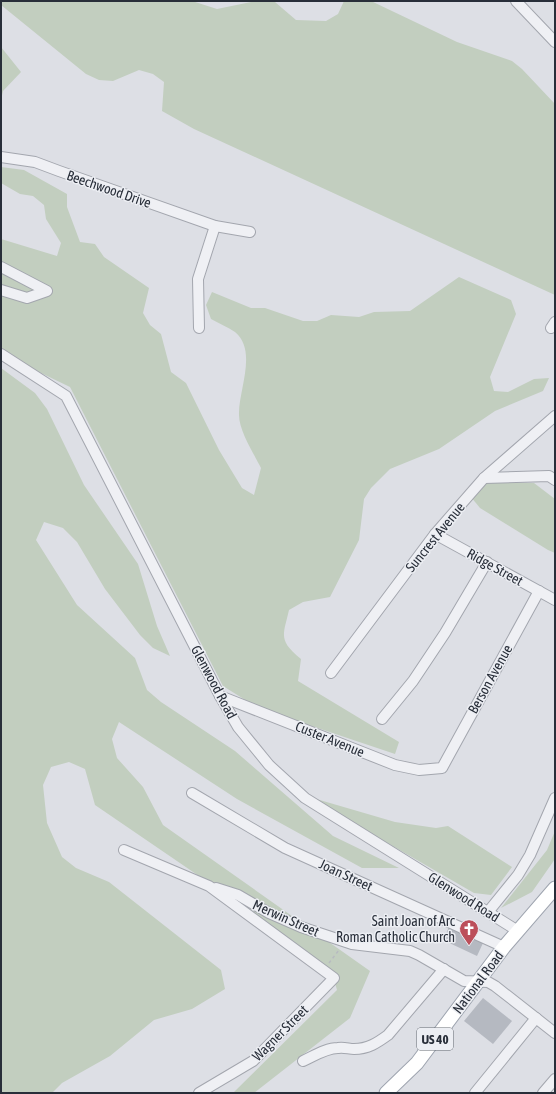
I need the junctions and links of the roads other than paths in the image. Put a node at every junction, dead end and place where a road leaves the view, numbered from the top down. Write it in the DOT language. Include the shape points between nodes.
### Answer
graph roads {
  1 [pos="516,1"];
  2 [pos="555,42"];
  3 [pos="1,157"];
  4 [pos="215,226"];
  5 [pos="250,232"];
  6 [pos="1,266"];
  7 [pos="1,290"];
  8 [pos="199,328"];
  9 [pos="1,354"];
  10 [pos="555,416"];
  11 [pos="484,478"];
  12 [pos="555,480"];
  13 [pos="435,534"];
  14 [pos="487,562"];
  15 [pos="539,591"];
  16 [pos="555,600"];
  17 [pos="332,673"];
  18 [pos="220,696"];
  19 [pos="382,719"];
  20 [pos="442,768"];
  21 [pos="192,793"];
  22 [pos="555,798"];
  23 [pos="124,850"];
  24 [pos="209,886"];
  25 [pos="555,888"];
  26 [pos="488,912"];
  27 [pos="518,931"];
  28 [pos="504,947"];
  29 [pos="444,969"];
  30 [pos="334,978"];
  31 [pos="480,981"];
  32 [pos="536,1018"];
  33 [pos="555,1033"];
  34 [pos="303,1061"];
  35 [pos="555,1079"];
  36 [pos="199,1093"];
  37 [pos="386,1093"];
  38 [pos="475,1093"];
  39 [pos="543,1093"];
  1 -- 2 [label="street"];
  3 -- 4 [label="street, Beechwood Drive" via="36,162"];
  4 -- 5 [label="street, Beechwood Drive"];
  4 -- 8 [label="street" via="198,279"];
  6 -- 7 [label="street" via="47,291 27,298"];
  9 -- 18 [label="street, Glenwood Road" via="66,396"];
  10 -- 11 [label="street, Suncrest Avenue"];
  11 -- 12 [label="street" via="549,476"];
  11 -- 13 [label="street, Suncrest Avenue"];
  13 -- 14 [label="street, Ridge Street"];
  13 -- 17 [label="street, Suncrest Avenue"];
  14 -- 15 [label="street, Ridge Street"];
  14 -- 19 [label="street" via="413,681"];
  15 -- 16 [label="street, Ridge Street"];
  15 -- 20 [label="street, Berson Avenue"];
  18 -- 20 [label="street, Custer Avenue" via="395,765 419,770"];
  18 -- 26 [label="street, Glenwood Road" via="238,727 269,765 305,798"];
  21 -- 28 [label="street, Joan Street" via="286,848"];
  22 -- 26 [label="street" via="530,855 518,875"];
  23 -- 24 [label="street, Merwin Street"];
  24 -- 29 [label="street, Merwin Street" via="238,895 269,913 301,927 352,944 410,951"];
  24 -- 30 [label="street, Merwin Street"];
  25 -- 27 [label="main road, National Road / US 40"];
  26 -- 27 [label="street, Glenwood Road"];
  27 -- 28 [label="main road, National Road / US 40"];
  28 -- 31 [label="main road, National Road / US 40"];
  29 -- 31 [label="street, Merwin Street" via="464,981"];
  29 -- 34 [label="street" via="388,1035 378,1042 366,1048 330,1049"];
  30 -- 36 [label="street, Wagner Street" via="253,1062"];
  31 -- 32 [label="street, Merwin Street" via="496,986"];
  31 -- 37 [label="main road, National Road / US 40" via="417,1063"];
  32 -- 33 [label="street, Merwin Street"];
  32 -- 38 [label="street"];
  35 -- 39 [label="street"];
}
